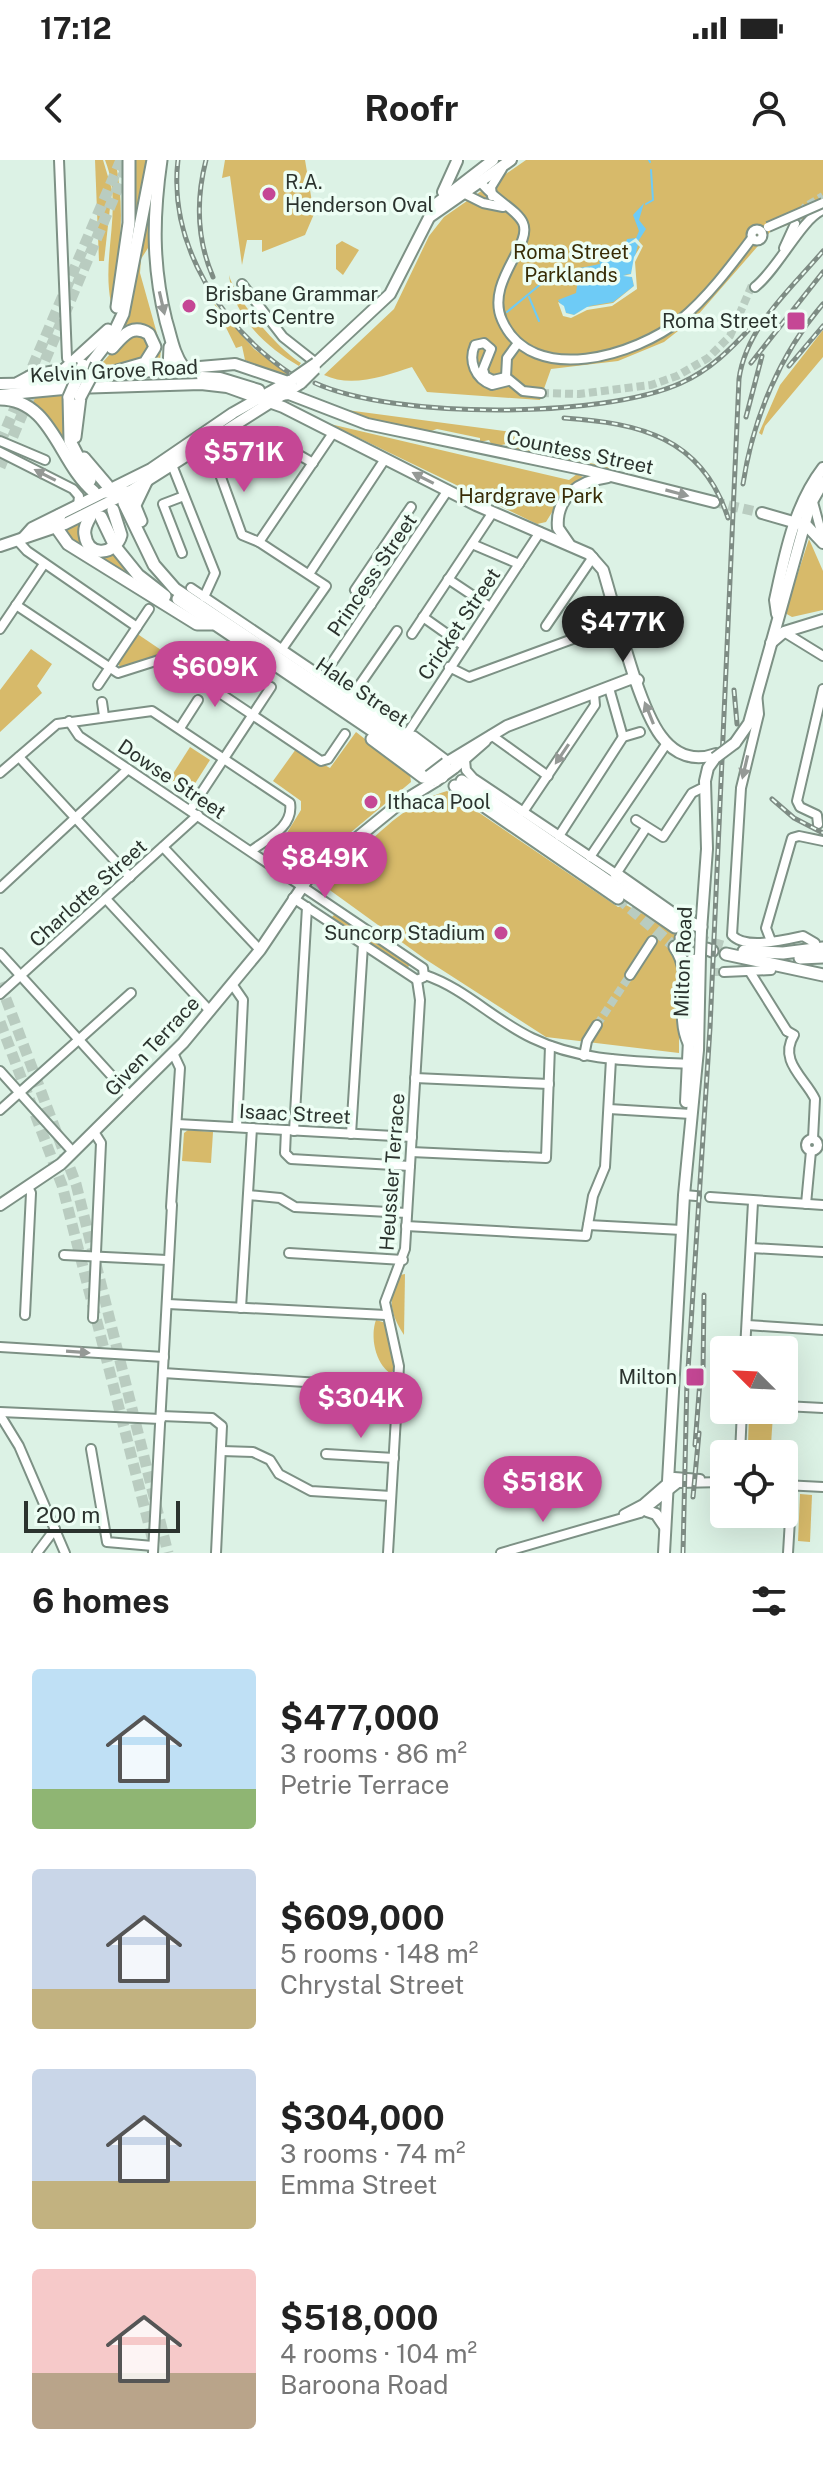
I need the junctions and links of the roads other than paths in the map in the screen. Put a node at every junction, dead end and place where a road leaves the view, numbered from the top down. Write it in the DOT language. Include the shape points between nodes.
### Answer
graph roads {
  1 [pos="59,160"];
  2 [pos="126,160"];
  3 [pos="153,160"];
  4 [pos="161,160"];
  5 [pos="456,160"];
  6 [pos="466,160"];
  7 [pos="493,160"];
  8 [pos="508,162"];
  9 [pos="475,176"];
  10 [pos="463,193"];
  11 [pos="495,200"];
  12 [pos="823,203"];
  13 [pos="436,204"];
  14 [pos="504,207"];
  15 [pos="823,210"];
  16 [pos="427,220"];
  17 [pos="795,224"];
  18 [pos="242,284"];
  19 [pos="108,330"];
  20 [pos="170,335"];
  21 [pos="518,343"];
  22 [pos="67,358"];
  23 [pos="321,362"];
  24 [pos="90,365"];
  25 [pos="183,367"];
  26 [pos="107,374"];
  27 [pos="197,377"];
  28 [pos="169,378"];
  29 [pos="507,379"];
  30 [pos="49,382"];
  31 [pos="297,382"];
  32 [pos="18,383"];
  33 [pos="0,384"];
  34 [pos="541,393"];
  35 [pos="260,395"];
  36 [pos="0,397"];
  37 [pos="75,397"];
  38 [pos="288,398"];
  39 [pos="274,403"];
  40 [pos="312,403"];
  41 [pos="252,415"];
  42 [pos="301,417"];
  43 [pos="333,433"];
  44 [pos="438,440"];
  45 [pos="0,441"];
  46 [pos="0,452"];
  47 [pos="214,458"];
  48 [pos="385,459"];
  49 [pos="45,460"];
  50 [pos="239,462"];
  51 [pos="313,463"];
  52 [pos="172,465"];
  53 [pos="823,468"];
  54 [pos="614,477"];
  55 [pos="146,482"];
  56 [pos="823,482"];
  57 [pos="97,490"];
  58 [pos="448,490"];
  59 [pos="184,496"];
  60 [pos="813,497"];
  61 [pos="714,502"];
  62 [pos="124,503"];
  63 [pos="78,506"];
  64 [pos="411,507"];
  65 [pos="493,512"];
  66 [pos="762,513"];
  67 [pos="97,514"];
  68 [pos="60,515"];
  69 [pos="822,524"];
  70 [pos="801,525"];
  71 [pos="56,527"];
  72 [pos="540,532"];
  73 [pos="20,538"];
  74 [pos="823,541"];
  75 [pos="259,542"];
  76 [pos="472,544"];
  77 [pos="0,546"];
  78 [pos="572,547"];
  79 [pos="182,553"];
  80 [pos="593,557"];
  81 [pos="44,564"];
  82 [pos="519,564"];
  83 [pos="309,574"];
  84 [pos="448,579"];
  85 [pos="191,588"];
  86 [pos="199,604"];
  87 [pos="16,605"];
  88 [pos="371,605"];
  89 [pos="490,607"];
  90 [pos="149,609"];
  91 [pos="778,616"];
  92 [pos="423,617"];
  93 [pos="822,620"];
  94 [pos="619,622"];
  95 [pos="212,624"];
  96 [pos="806,625"];
  97 [pos="546,626"];
  98 [pos="137,627"];
  99 [pos="0,629"];
  100 [pos="397,631"];
  101 [pos="784,632"];
  102 [pos="412,634"];
  103 [pos="251,639"];
  104 [pos="807,645"];
  105 [pos="464,646"];
  106 [pos="276,647"];
  107 [pos="767,653"];
  108 [pos="823,656"];
  109 [pos="228,657"];
  110 [pos="449,667"];
  111 [pos="109,668"];
  112 [pos="323,676"];
  113 [pos="638,680"];
  114 [pos="98,685"];
  115 [pos="208,685"];
  116 [pos="271,687"];
  117 [pos="609,688"];
  118 [pos="823,689"];
  119 [pos="757,692"];
  120 [pos="594,694"];
  121 [pos="352,696"];
  122 [pos="198,700"];
  123 [pos="102,702"];
  124 [pos="104,716"];
  125 [pos="254,716"];
  126 [pos="69,721"];
  127 [pos="180,728"];
  128 [pos="390,732"];
  129 [pos="640,732"];
  130 [pos="345,734"];
  131 [pos="407,734"];
  132 [pos="489,737"];
  133 [pos="623,737"];
  134 [pos="667,743"];
  135 [pos="716,756"];
  136 [pos="19,757"];
  137 [pos="225,758"];
  138 [pos="698,758"];
  139 [pos="465,760"];
  140 [pos="128,769"];
  141 [pos="438,772"];
  142 [pos="0,773"];
  143 [pos="548,776"];
  144 [pos="700,793"];
  145 [pos="523,812"];
  146 [pos="194,813"];
  147 [pos="77,819"];
  148 [pos="636,820"];
  149 [pos="646,828"];
  150 [pos="818,834"];
  151 [pos="559,836"];
  152 [pos="163,847"];
  153 [pos="251,851"];
  154 [pos="573,855"];
  155 [pos="590,857"];
  156 [pos="130,877"];
  157 [pos="620,878"];
  158 [pos="302,885"];
  159 [pos="0,888"];
  160 [pos="293,898"];
  161 [pos="618,898"];
  162 [pos="106,899"];
  163 [pos="328,902"];
  164 [pos="307,907"];
  165 [pos="338,909"];
  166 [pos="318,915"];
  167 [pos="329,922"];
  168 [pos="695,939"];
  169 [pos="652,941"];
  170 [pos="770,943"];
  171 [pos="820,944"];
  172 [pos="363,945"];
  173 [pos="260,950"];
  174 [pos="0,953"];
  175 [pos="823,957"];
  176 [pos="755,960"];
  177 [pos="771,970"];
  178 [pos="799,971"];
  179 [pos="712,972"];
  180 [pos="724,972"];
  181 [pos="750,972"];
  182 [pos="630,975"];
  183 [pos="823,975"];
  184 [pos="20,976"];
  185 [pos="418,976"];
  186 [pos="700,976"];
  187 [pos="232,984"];
  188 [pos="131,993"];
  189 [pos="0,994"];
  190 [pos="767,999"];
  191 [pos="210,1011"];
  192 [pos="597,1025"];
  193 [pos="78,1040"];
  194 [pos="689,1043"];
  195 [pos="550,1046"];
  196 [pos="173,1053"];
  197 [pos="584,1056"];
  198 [pos="611,1059"];
  199 [pos="692,1064"];
  200 [pos="0,1071"];
  201 [pos="415,1078"];
  202 [pos="549,1084"];
  203 [pos="19,1093"];
  204 [pos="130,1096"];
  205 [pos="609,1109"];
  206 [pos="0,1110"];
  207 [pos="688,1114"];
  208 [pos="177,1124"];
  209 [pos="237,1127"];
  210 [pos="252,1128"];
  211 [pos="290,1131"];
  212 [pos="94,1132"];
  213 [pos="351,1134"];
  214 [pos="412,1137"];
  215 [pos="73,1152"];
  216 [pos="411,1152"];
  217 [pos="410,1166"];
  218 [pos="28,1187"];
  219 [pos="248,1195"];
  220 [pos="684,1195"];
  221 [pos="696,1196"];
  222 [pos="710,1197"];
  223 [pos="753,1202"];
  224 [pos="806,1204"];
  225 [pos="0,1205"];
  226 [pos="172,1205"];
  227 [pos="823,1205"];
  228 [pos="407,1213"];
  229 [pos="588,1225"];
  230 [pos="406,1226"];
  231 [pos="682,1230"];
  232 [pos="751,1248"];
  233 [pos="823,1252"];
  234 [pos="289,1253"];
  235 [pos="64,1255"];
  236 [pos="95,1257"];
  237 [pos="167,1260"];
  238 [pos="403,1260"];
  239 [pos="168,1304"];
  240 [pos="241,1308"];
  241 [pos="25,1315"];
  242 [pos="386,1315"];
  243 [pos="93,1318"];
  244 [pos="747,1325"];
  245 [pos="823,1330"];
  246 [pos="746,1336"];
  247 [pos="0,1347"];
  248 [pos="164,1352"];
  249 [pos="163,1373"];
  250 [pos="398,1379"];
  251 [pos="798,1407"];
  252 [pos="823,1408"];
  253 [pos="0,1413"];
  254 [pos="161,1418"];
  255 [pos="91,1449"];
  256 [pos="222,1451"];
  257 [pos="326,1454"];
  258 [pos="394,1458"];
  259 [pos="710,1481"];
  260 [pos="667,1486"];
  261 [pos="798,1486"];
  262 [pos="823,1487"];
  263 [pos="391,1496"];
  264 [pos="647,1511"];
  265 [pos="616,1519"];
  266 [pos="665,1527"];
  267 [pos="788,1528"];
  268 [pos="55,1529"];
  269 [pos="153,1549"];
  270 [pos="37,1553"];
  271 [pos="65,1553"];
  272 [pos="216,1553"];
  273 [pos="388,1553"];
  274 [pos="504,1553"];
  275 [pos="664,1553"];
  276 [pos="788,1553"];
  1 -- 22 [label="street"];
  2 -- 19 [label="highway" via="124,208 129,223 118,303"];
  3 -- 24 [label="highway" via="123,314"];
  4 -- 20 [label="highway, one-way" via="153,249"];
  5 -- 9 [label="main road"];
  5 -- 13 [label="main road"];
  6 -- 9 [label="main road"];
  7 -- 9 [label="main road"];
  8 -- 9 [label="main road"];
  8 -- 11 [label="street" via="491,187"];
  9 -- 10 [label="main road"];
  9 -- 11 [label="street"];
  9 -- 13 [label="main road"];
  10 -- 14 [label="street"];
  10 -- 16 [label="main road"];
  11 -- 14 [label="street"];
  12 -- 21 [label="street, bridge" via="753,231 694,308 649,340 611,354 576,358 545,356"];
  13 -- 16 [label="main road"];
  14 -- 21 [label="street" via="524,227 498,301 502,320"];
  15 -- 17 [label="street" via="811,217 791,248 754,286 787,244"];
  16 -- 23 [label="main road" via="390,294"];
  18 -- 23 [label="street" via="293,343"];
  19 -- 24 [label="highway"];
  19 -- 32 [label="highway" via="64,370"];
  20 -- 25 [label="highway"];
  20 -- 28 [label="highway"];
  21 -- 29 [label="street" via="507,358"];
  23 -- 31 [label="main road, bridge"];
  24 -- 26 [label="highway" via="130,331 149,334 155,347 148,362"];
  24 -- 37 [label="highway, bridge"];
  25 -- 27 [label="main road"];
  25 -- 28 [label="main road, Kelvin Grove Road"];
  25 -- 31 [label="main road, Kelvin Grove Road" via="248,366 278,381"];
  26 -- 28 [label="main road, Kelvin Grove Road"];
  26 -- 30 [label="main road, Kelvin Grove Road"];
  27 -- 28 [label="main road, Kelvin Grove Road"];
  27 -- 35 [label="main road, Kelvin Grove Road" via="220,378"];
  28 -- 30 [label="main road, Kelvin Grove Road"];
  28 -- 35 [label="main road, Kelvin Grove Road"];
  28 -- 36 [label="main road, Kelvin Grove Road"];
  29 -- 29 [label="street" via="492,385 478,377 472,362 475,345 484,343 491,349 485,376"];
  29 -- 34 [label="street" via="523,391"];
  30 -- 32 [label="main road, Kelvin Grove Road"];
  31 -- 35 [label="main road"];
  31 -- 38 [label="main road"];
  31 -- 40 [label="main road"];
  32 -- 33 [label="main road, Kelvin Grove Road"];
  35 -- 38 [label="main road, Countess Street"];
  35 -- 39 [label="main road, Kelvin Grove Road"];
  35 -- 57 [label="main road" via="160,464"];
  36 -- 57 [label="highway" via="25,404 48,428 69,465"];
  37 -- 57 [label="highway" via="75,437"];
  37 -- 57 [label="highway" via="67,425 77,461"];
  38 -- 39 [label="main road"];
  38 -- 40 [label="main road, Countess Street"];
  38 -- 44 [label="main road, Countess Street" via="352,427"];
  39 -- 41 [label="main road"];
  39 -- 42 [label="main road, Kelvin Grove Road"];
  40 -- 44 [label="main road, Countess Street" via="367,424"];
  41 -- 42 [label="main road"];
  41 -- 52 [label="main road"];
  42 -- 43 [label="main road, Kelvin Grove Road"];
  43 -- 48 [label="main road, Kelvin Grove Road"];
  43 -- 51 [label="street"];
  44 -- 54 [label="main road, Countess Street"];
  45 -- 49 [label="street"];
  63 -- 46 [label="street, one-way" via="74,490"];
  47 -- 75 [label="street" via="241,533"];
  58 -- 48 [label="main road, Kelvin Grove Road, one-way"];
  48 -- 83 [label="street"];
  50 -- 51 [label="street" via="257,449 280,444"];
  51 -- 75 [label="street"];
  52 -- 55 [label="main road"];
  52 -- 59 [label="street"];
  53 -- 70 [label="main road" via="806,493"];
  54 -- 61 [label="main road, Countess Street, one-way"];
  54 -- 78 [label="main road" via="579,486 562,504 558,528"];
  55 -- 62 [label="highway"];
  56 -- 60 [label="main road"];
  57 -- 62 [label="highway"];
  57 -- 63 [label="main road"];
  58 -- 65 [label="main road, Kelvin Grove Road"];
  58 -- 88 [label="street, Princess Street"];
  59 -- 79 [label="street" via="163,504"];
  59 -- 86 [label="street" via="215,573"];
  60 -- 69 [label="street"];
  60 -- 70 [label="main road"];
  62 -- 67 [label="main road"];
  62 -- 67 [label="highway" via="121,535 114,548 104,552 85,539 85,527"];
  62 -- 86 [label="highway" via="159,562"];
  62 -- 86 [label="highway, Hale Street" via="154,576"];
  63 -- 68 [label="main road"];
  64 -- 88 [label="street" via="355,590"];
  65 -- 72 [label="main road, Kelvin Grove Road"];
  65 -- 76 [label="street"];
  66 -- 70 [label="main road"];
  67 -- 71 [label="main road"];
  67 -- 86 [label="highway" via="144,581"];
  68 -- 71 [label="highway"];
  68 -- 73 [label="main road"];
  69 -- 70 [label="street"];
  69 -- 74 [label="street"];
  70 -- 74 [label="main road"];
  70 -- 91 [label="main road"];
  71 -- 73 [label="main road"];
  71 -- 95 [label="highway" via="64,541 113,573 197,624"];
  72 -- 78 [label="main road, Kelvin Grove Road"];
  72 -- 82 [label="street, Cricket Street"];
  73 -- 77 [label="main road"];
  73 -- 81 [label="street"];
  75 -- 83 [label="street"];
  76 -- 82 [label="street"];
  76 -- 84 [label="street"];
  78 -- 80 [label="main road, Kelvin Grove Road"];
  80 -- 94 [label="main road" via="602,568"];
  80 -- 97 [label="street"];
  81 -- 87 [label="street"];
  81 -- 98 [label="street"];
  82 -- 89 [label="street, Cricket Street"];
  83 -- 106 [label="street" via="326,586"];
  84 -- 89 [label="street"];
  84 -- 92 [label="street"];
  85 -- 86 [label="street, Hale Street"];
  86 -- 95 [label="highway, Hale Street"];
  86 -- 103 [label="highway, Hale Street"];
  86 -- 106 [label="street, Hale Street"];
  87 -- 99 [label="street"];
  87 -- 111 [label="street"];
  88 -- 112 [label="street, Princess Street"];
  89 -- 105 [label="street, Cricket Street"];
  90 -- 98 [label="street"];
  91 -- 93 [label="main road" via="792,623"];
  91 -- 107 [label="main road"];
  92 -- 102 [label="street"];
  92 -- 105 [label="street"];
  93 -- 96 [label="main road"];
  94 -- 110 [label="street" via="469,677"];
  94 -- 113 [label="main road"];
  95 -- 141 [label="highway, Hale Street" via="351,716 353,724"];
  96 -- 101 [label="main road"];
  96 -- 104 [label="street" via="802,634"];
  98 -- 111 [label="street"];
  100 -- 121 [label="street"];
  101 -- 104 [label="street"];
  101 -- 107 [label="main road"];
  103 -- 106 [label="highway"];
  103 -- 128 [label="highway, Hale Street"];
  104 -- 108 [label="street"];
  105 -- 110 [label="street, Cricket Street"];
  106 -- 112 [label="street, Hale Street"];
  107 -- 119 [label="main road"];
  109 -- 115 [label="street"];
  110 -- 131 [label="street, Cricket Street"];
  111 -- 114 [label="street"];
  111 -- 115 [label="street" via="121,674 166,659"];
  112 -- 121 [label="street, Hale Street"];
  113 -- 117 [label="main road"];
  134 -- 113 [label="main road, one-way" via="654,726"];
  115 -- 125 [label="street"];
  116 -- 125 [label="street, Charlotte Street"];
  117 -- 120 [label="main road"];
  117 -- 133 [label="street"];
  118 -- 150 [label="street" via="797,799 800,807 818,817"];
  119 -- 135 [label="main road, bridge" via="746,731"];
  119 -- 170 [label="street, one-way" via="759,714 741,788 731,931 735,940"];
  120 -- 132 [label="main road"];
  120 -- 143 [label="street, one-way" via="595,705"];
  121 -- 131 [label="street, Hale Street"];
  122 -- 127 [label="street"];
  123 -- 124 [label="street"];
  124 -- 126 [label="street"];
  124 -- 127 [label="street" via="149,710"];
  125 -- 130 [label="street" via="324,762"];
  125 -- 137 [label="street, Charlotte Street"];
  126 -- 136 [label="street" via="51,727"];
  126 -- 140 [label="street, Dowse Street" via="76,734"];
  127 -- 137 [label="street"];
  128 -- 131 [label="highway"];
  128 -- 141 [label="highway, Hale Street"];
  129 -- 133 [label="street"];
  131 -- 141 [label="highway"];
  132 -- 139 [label="main road"];
  132 -- 141 [label="main road"];
  132 -- 143 [label="street"];
  133 -- 151 [label="street"];
  134 -- 138 [label="main road"];
  134 -- 155 [label="street"];
  135 -- 138 [label="main road"];
  135 -- 168 [label="main road, Milton Road" via="705,781 707,838"];
  136 -- 142 [label="street"];
  136 -- 147 [label="street"];
  137 -- 146 [label="street, Charlotte Street"];
  137 -- 153 [label="street" via="291,805 274,837"];
  138 -- 144 [label="main road, Milton Road"];
  139 -- 141 [label="main road"];
  139 -- 145 [label="street" via="471,777"];
  140 -- 146 [label="street, Dowse Street"];
  140 -- 147 [label="street"];
  141 -- 158 [label="main road, Given Terrace"];
  143 -- 145 [label="street"];
  144 -- 149 [label="street" via="663,837"];
  144 -- 168 [label="main road, Milton Road"];
  145 -- 151 [label="street"];
  146 -- 152 [label="street, Charlotte Street"];
  146 -- 153 [label="street, Dowse Street"];
  147 -- 156 [label="street"];
  147 -- 159 [label="street"];
  148 -- 149 [label="street"];
  149 -- 157 [label="street"];
  150 -- 170 [label="street" via="796,835 783,863"];
  151 -- 155 [label="street"];
  152 -- 156 [label="street, Charlotte Street"];
  152 -- 173 [label="street"];
  153 -- 158 [label="street, Dowse Street"];
  154 -- 157 [label="highway"];
  154 -- 161 [label="highway" via="458,784"];
  154 -- 168 [label="highway"];
  155 -- 157 [label="street"];
  156 -- 162 [label="street, Charlotte Street"];
  157 -- 168 [label="highway"];
  158 -- 160 [label="main road, Given Terrace"];
  158 -- 163 [label="street, Dowse Street"];
  160 -- 164 [label="street"];
  160 -- 173 [label="main road, Given Terrace"];
  162 -- 184 [label="street, Charlotte Street"];
  162 -- 191 [label="street"];
  163 -- 165 [label="street, Dowse Street"];
  163 -- 166 [label="street"];
  164 -- 166 [label="street"];
  164 -- 211 [label="street"];
  165 -- 167 [label="street" via="330,913"];
  165 -- 185 [label="street, Dowse Street" via="419,966 412,968"];
  166 -- 167 [label="street"];
  167 -- 172 [label="street"];
  168 -- 186 [label="main road, Milton Road"];
  168 -- 194 [label="main road, Milton Road"];
  168 -- 194 [label="highway" via="685,966 681,1020"];
  169 -- 182 [label="street"];
  170 -- 171 [label="highway"];
  170 -- 171 [label="street" via="806,936"];
  170 -- 176 [label="highway" via="726,951"];
  172 -- 185 [label="street"];
  172 -- 213 [label="street"];
  173 -- 187 [label="main road, Given Terrace"];
  174 -- 184 [label="street"];
  175 -- 176 [label="highway"];
  176 -- 178 [label="highway"];
  177 -- 178 [label="highway"];
  177 -- 181 [label="street"];
  177 -- 190 [label="street" via="764,984"];
  178 -- 183 [label="highway"];
  179 -- 186 [label="street"];
  180 -- 181 [label="street"];
  181 -- 190 [label="street"];
  184 -- 189 [label="street, Charlotte Street"];
  184 -- 193 [label="street"];
  185 -- 195 [label="street"];
  185 -- 201 [label="street, Heussler Terrace"];
  186 -- 199 [label="main road, Milton Road"];
  187 -- 191 [label="main road, Given Terrace"];
  187 -- 209 [label="street" via="243,1000"];
  188 -- 193 [label="street"];
  190 -- 224 [label="street" via="787,1031 794,1033 793,1069 815,1099 813,1139 818,1145 811,1151"];
  191 -- 196 [label="main road, Given Terrace"];
  192 -- 197 [label="street"];
  193 -- 203 [label="street"];
  193 -- 204 [label="street"];
  194 -- 199 [label="main road, Milton Road"];
  195 -- 197 [label="street"];
  195 -- 202 [label="street"];
  196 -- 204 [label="main road, Given Terrace"];
  196 -- 208 [label="street" via="180,1065"];
  197 -- 198 [label="street"];
  198 -- 199 [label="street"];
  198 -- 205 [label="street"];
  199 -- 207 [label="main road, Milton Road"];
  200 -- 203 [label="street"];
  201 -- 202 [label="street"];
  201 -- 214 [label="street, Heussler Terrace"];
  202 -- 216 [label="street" via="546,1158"];
  203 -- 206 [label="street"];
  203 -- 215 [label="street"];
  204 -- 212 [label="main road, Given Terrace"];
  205 -- 207 [label="street"];
  205 -- 229 [label="street" via="605,1167"];
  207 -- 220 [label="main road, Milton Road"];
  208 -- 209 [label="street, Isaac Street"];
  208 -- 226 [label="street"];
  209 -- 210 [label="street, Isaac Street"];
  210 -- 211 [label="street, Isaac Street"];
  210 -- 219 [label="street"];
  211 -- 213 [label="street, Isaac Street"];
  211 -- 217 [label="street" via="285,1153 291,1159"];
  212 -- 215 [label="main road, Given Terrace"];
  212 -- 236 [label="street" via="101,1143"];
  213 -- 214 [label="street, Isaac Street"];
  214 -- 216 [label="street, Heussler Terrace"];
  215 -- 218 [label="main road, Given Terrace"];
  216 -- 217 [label="street, Heussler Terrace"];
  217 -- 228 [label="street, Heussler Terrace"];
  218 -- 225 [label="main road, Given Terrace"];
  218 -- 241 [label="street"];
  219 -- 228 [label="street" via="280,1198 295,1207"];
  219 -- 240 [label="street"];
  220 -- 221 [label="street"];
  220 -- 231 [label="main road, Milton Road"];
  222 -- 223 [label="street"];
  223 -- 224 [label="street"];
  223 -- 232 [label="street"];
  224 -- 227 [label="street"];
  226 -- 237 [label="street"];
  226 -- 239 [label="street"];
  228 -- 230 [label="street, Heussler Terrace"];
  229 -- 230 [label="street" via="586,1236"];
  229 -- 231 [label="street"];
  230 -- 238 [label="street, Heussler Terrace"];
  231 -- 260 [label="main road, Milton Road"];
  232 -- 233 [label="street"];
  232 -- 244 [label="street"];
  234 -- 238 [label="street"];
  235 -- 236 [label="street"];
  236 -- 237 [label="street"];
  236 -- 243 [label="street"];
  237 -- 248 [label="street"];
  238 -- 242 [label="street, Heussler Terrace" via="386,1293"];
  239 -- 240 [label="street"];
  239 -- 248 [label="street"];
  240 -- 242 [label="street"];
  242 -- 250 [label="street, Heussler Terrace" via="398,1351"];
  244 -- 245 [label="street"];
  244 -- 246 [label="street"];
  247 -- 248 [label="street, one-way"];
  248 -- 249 [label="street"];
  249 -- 250 [label="street" via="383,1387"];
  249 -- 254 [label="street"];
  250 -- 258 [label="street, Heussler Terrace"];
  251 -- 252 [label="street"];
  253 -- 254 [label="street"];
  253 -- 268 [label="street"];
  254 -- 256 [label="street" via="220,1422"];
  254 -- 269 [label="street"];
  255 -- 269 [label="street" via="107,1542"];
  256 -- 263 [label="street" via="253,1452 311,1491"];
  256 -- 272 [label="street"];
  257 -- 258 [label="street"];
  258 -- 263 [label="street, Heussler Terrace"];
  259 -- 260 [label="street" via="681,1476"];
  260 -- 264 [label="street"];
  260 -- 265 [label="street"];
  260 -- 266 [label="main road, Milton Road"];
  261 -- 262 [label="street"];
  263 -- 273 [label="street, Heussler Terrace"];
  264 -- 265 [label="street"];
  264 -- 266 [label="main road"];
  265 -- 274 [label="street"];
  266 -- 275 [label="main road, Milton Road"];
  267 -- 276 [label="street"];
  268 -- 270 [label="street"];
  268 -- 271 [label="street"];
}
